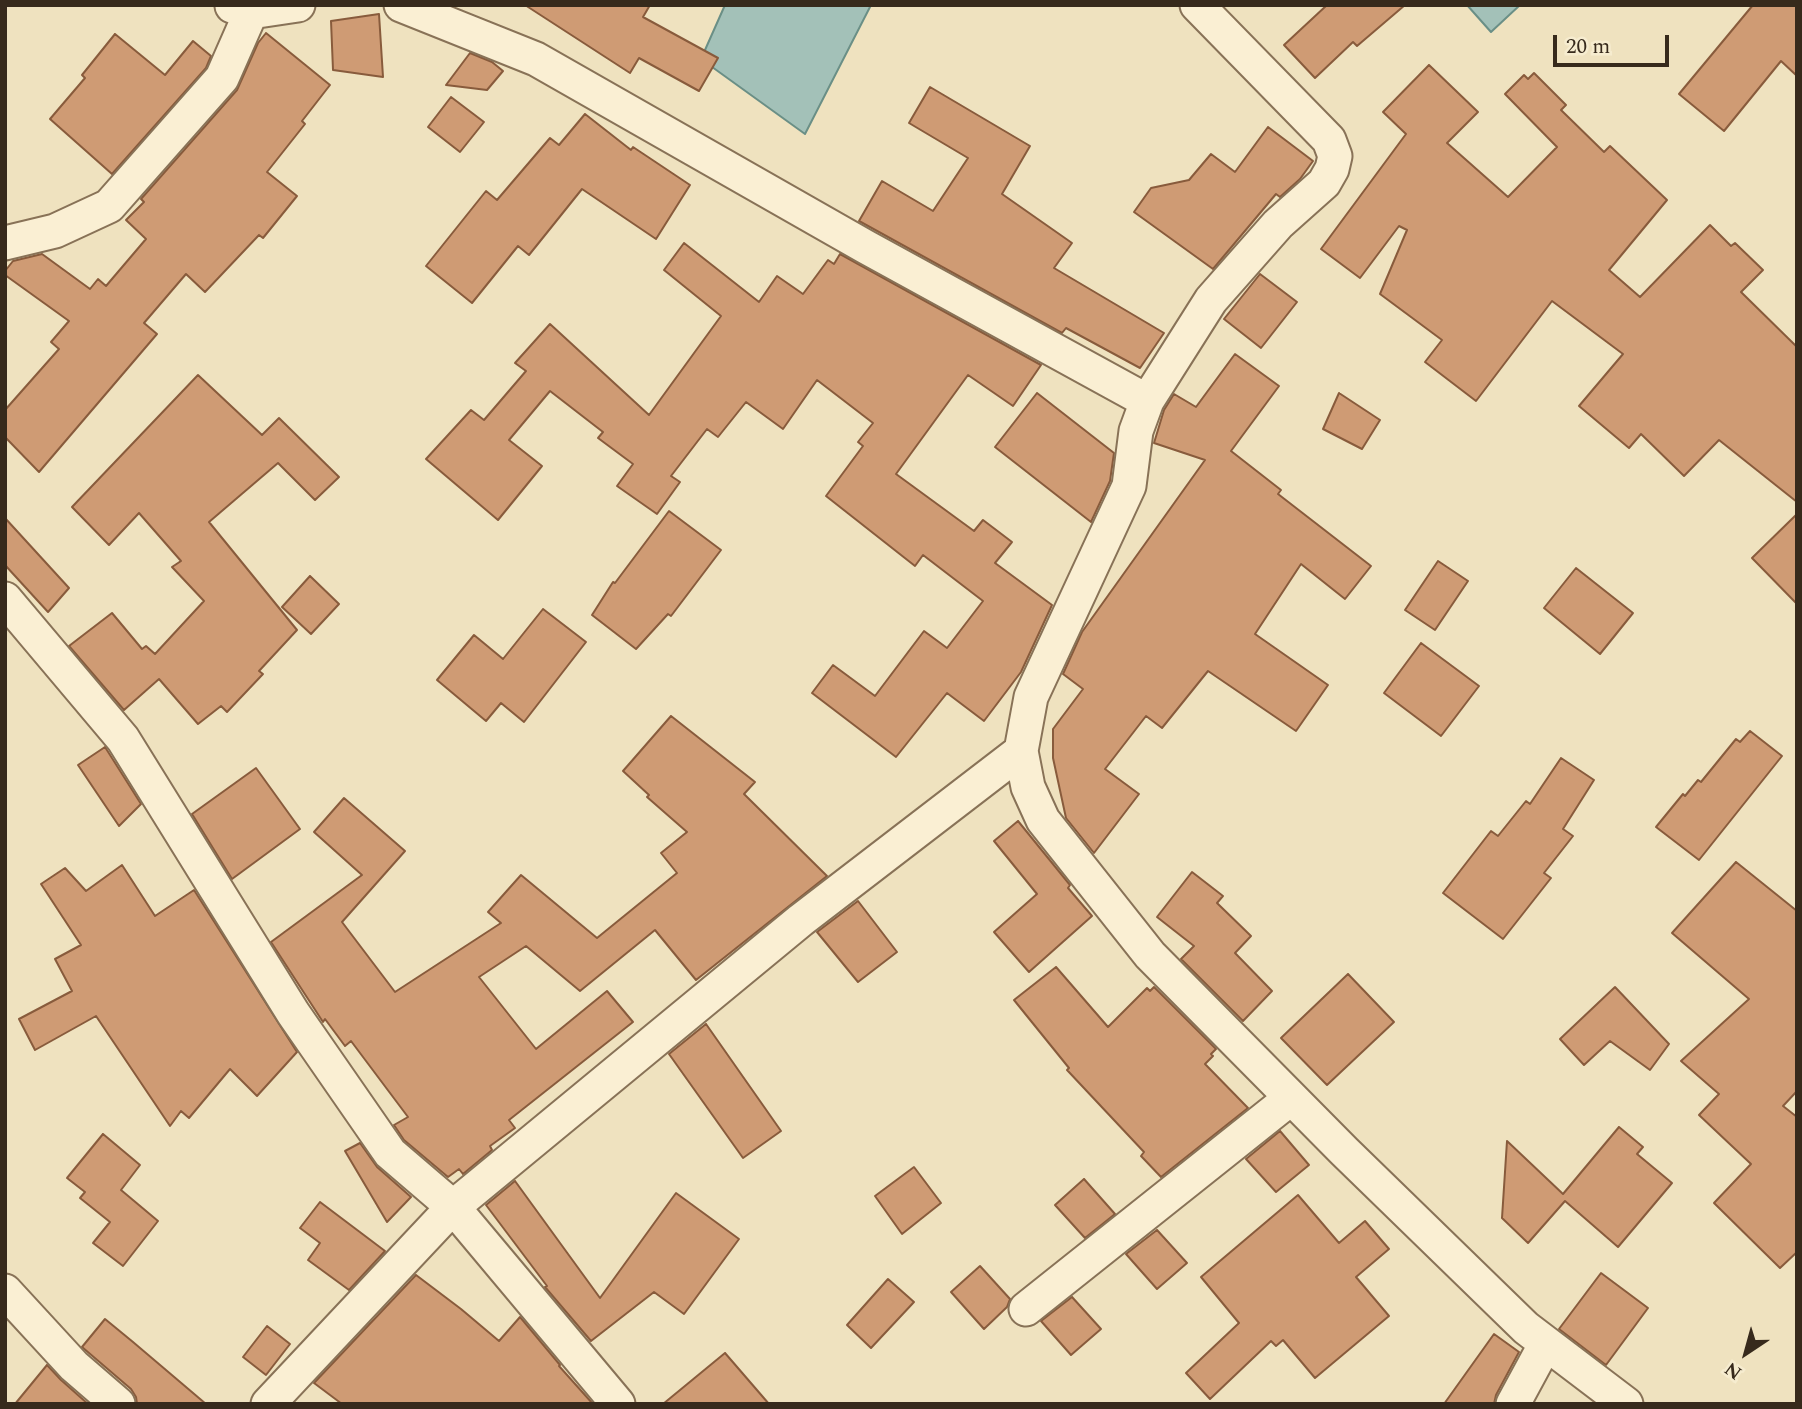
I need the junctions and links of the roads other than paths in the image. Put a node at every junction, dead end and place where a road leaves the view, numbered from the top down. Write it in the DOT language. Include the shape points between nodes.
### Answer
graph roads {
  1 [pos="298,5"];
  2 [pos="401,5"];
  3 [pos="1197,5"];
  4 [pos="240,9"];
  5 [pos="5,243"];
  6 [pos="1147,401"];
  7 [pos="5,598"];
  8 [pos="1021,751"];
  9 [pos="1291,1098"];
  10 [pos="453,1207"];
  11 [pos="5,1291"];
  12 [pos="1026,1309"];
  13 [pos="1539,1356"];
  14 [pos="608,1400"];
  15 [pos="118,1404"];
  16 [pos="268,1404"];
  17 [pos="1513,1404"];
  18 [pos="1626,1404"];
  1 -- 4 [label="street"];
  2 -- 6 [label="street" via="536,59"];
  3 -- 6 [label="street" via="1329,140 1335,156 1324,183 1278,224 1211,300"];
  4 -- 5 [label="street" via="222,78 109,206 55,231"];
  6 -- 8 [label="street" via="1136,431 1129,486 1031,697"];
  7 -- 10 [label="street" via="122,739 293,1013 390,1153"];
  8 -- 9 [label="street" via="1028,786 1043,820 1150,955"];
  8 -- 10 [label="street" via="801,920"];
  9 -- 12 [label="street"];
  9 -- 18 [label="street" via="1526,1328"];
  10 -- 14 [label="street"];
  10 -- 16 [label="street"];
  11 -- 15 [label="street" via="74,1366"];
  13 -- 17 [label="street"];
}
